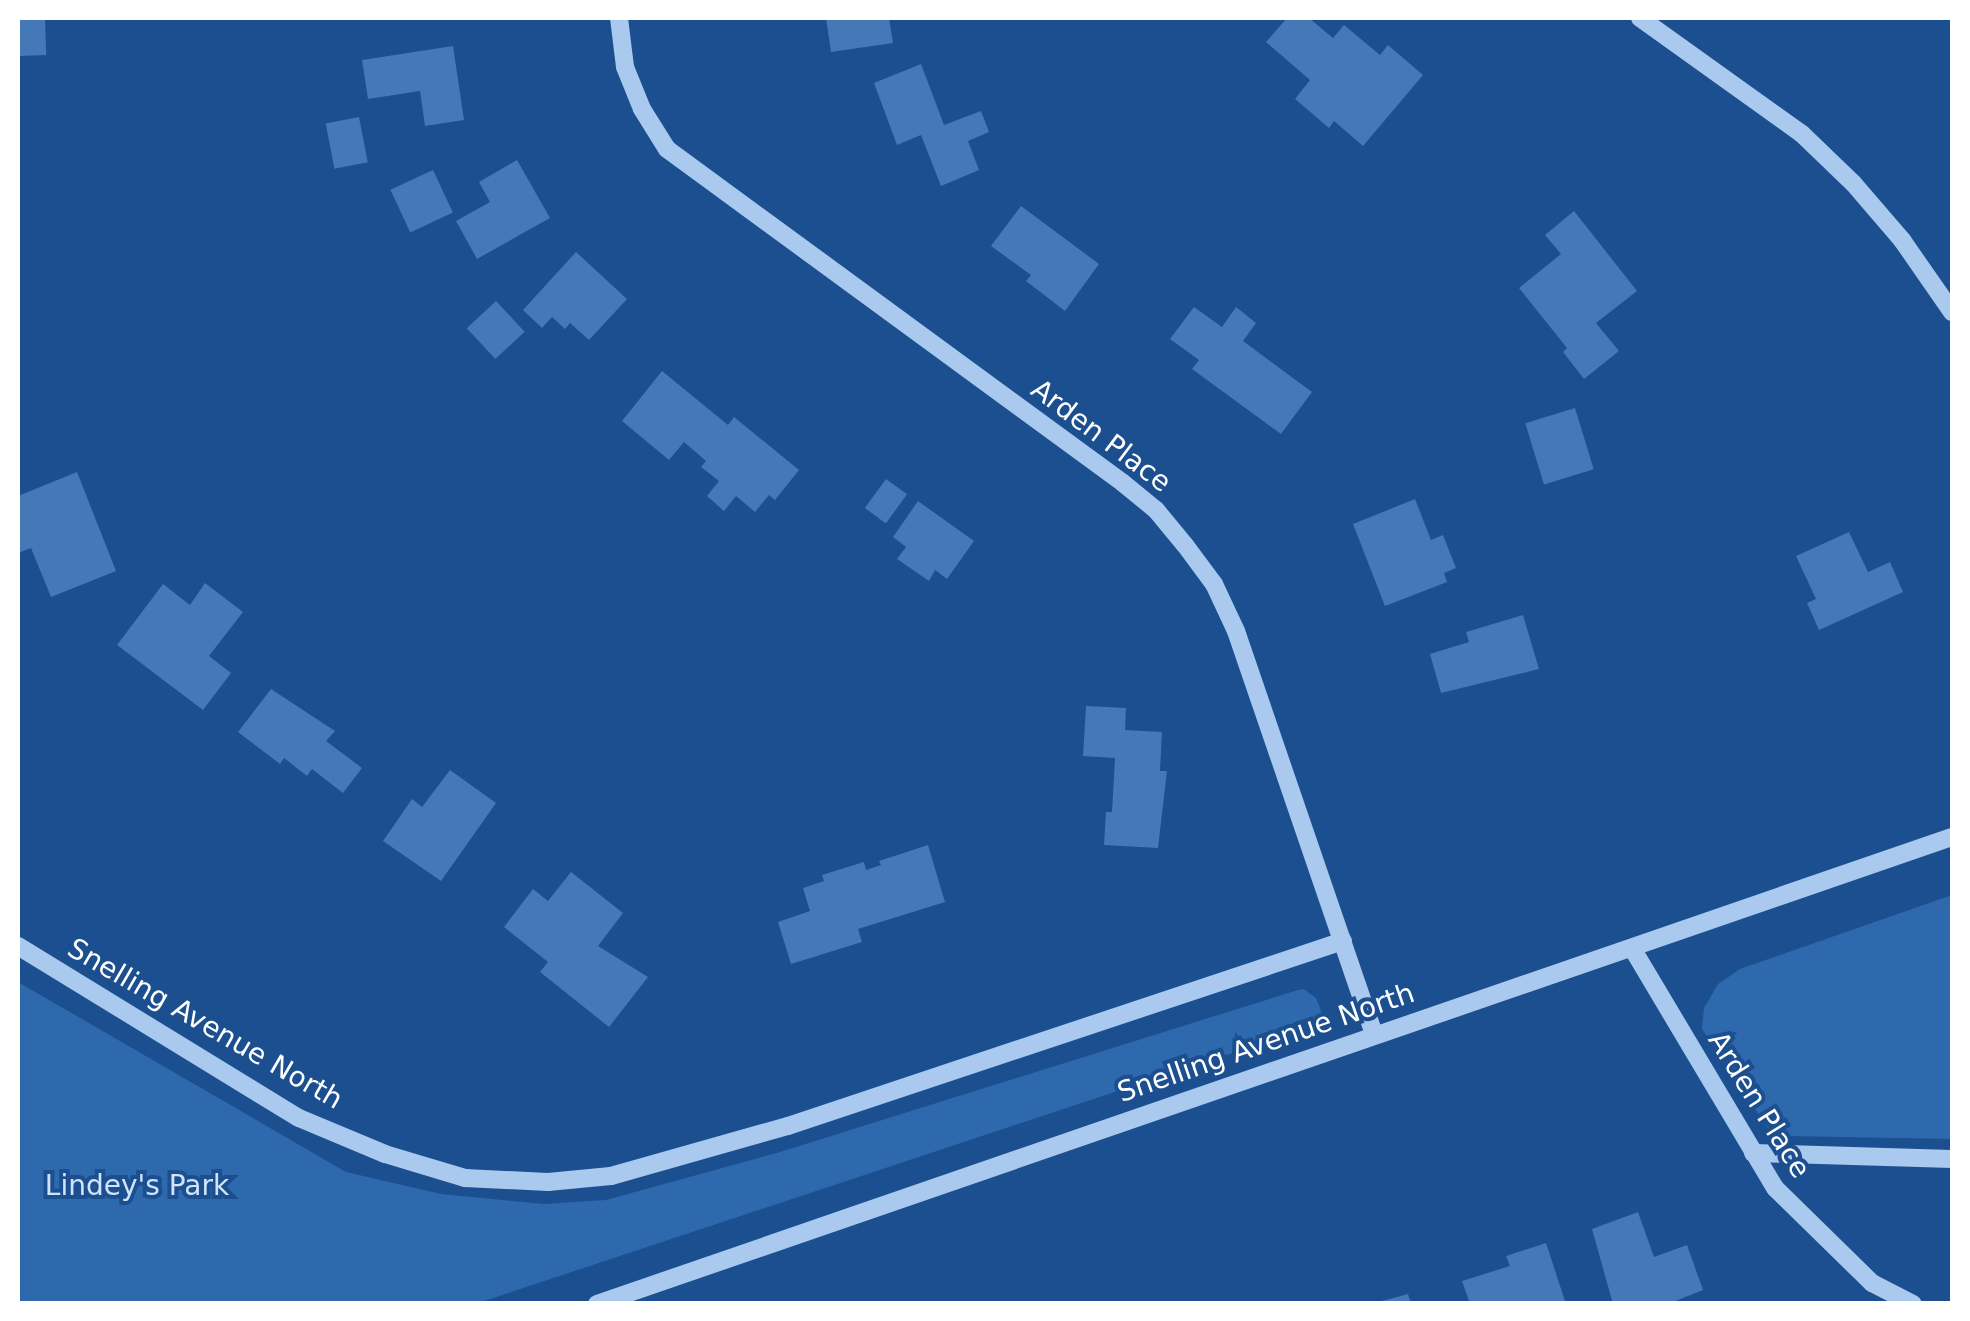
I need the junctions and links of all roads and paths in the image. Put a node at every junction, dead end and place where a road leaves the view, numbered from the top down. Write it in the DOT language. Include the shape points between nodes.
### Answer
graph roads {
  1 [pos="619,18"];
  2 [pos="1640,18"];
  3 [pos="1952,312"];
  4 [pos="1952,837"];
  5 [pos="1343,941"];
  6 [pos="18,946"];
  7 [pos="1632,948"];
  8 [pos="1374,1035"];
  9 [pos="1753,1153"];
  10 [pos="1952,1159"];
  11 [pos="597,1304"];
  12 [pos="1913,1304"];
  1 -- 5 [label="street, Arden Place" via="626,67 668,149 1123,483 1185,544 1214,584 1236,632"];
  2 -- 3 [label="street" via="1802,134 1854,183"];
  4 -- 7 [label="street, Snelling Avenue North"];
  5 -- 6 [label="street, Snelling Avenue North" via="788,1126 611,1176 548,1182 465,1178 299,1118"];
  5 -- 8 [label="street, Arden Place"];
  7 -- 8 [label="street, Snelling Avenue North"];
  7 -- 9 [label="street, Arden Place"];
  8 -- 11 [label="street, Snelling Avenue North"];
  9 -- 10 [label="street"];
  9 -- 12 [label="street, Arden Place" via="1816,1232 1872,1283"];
}
